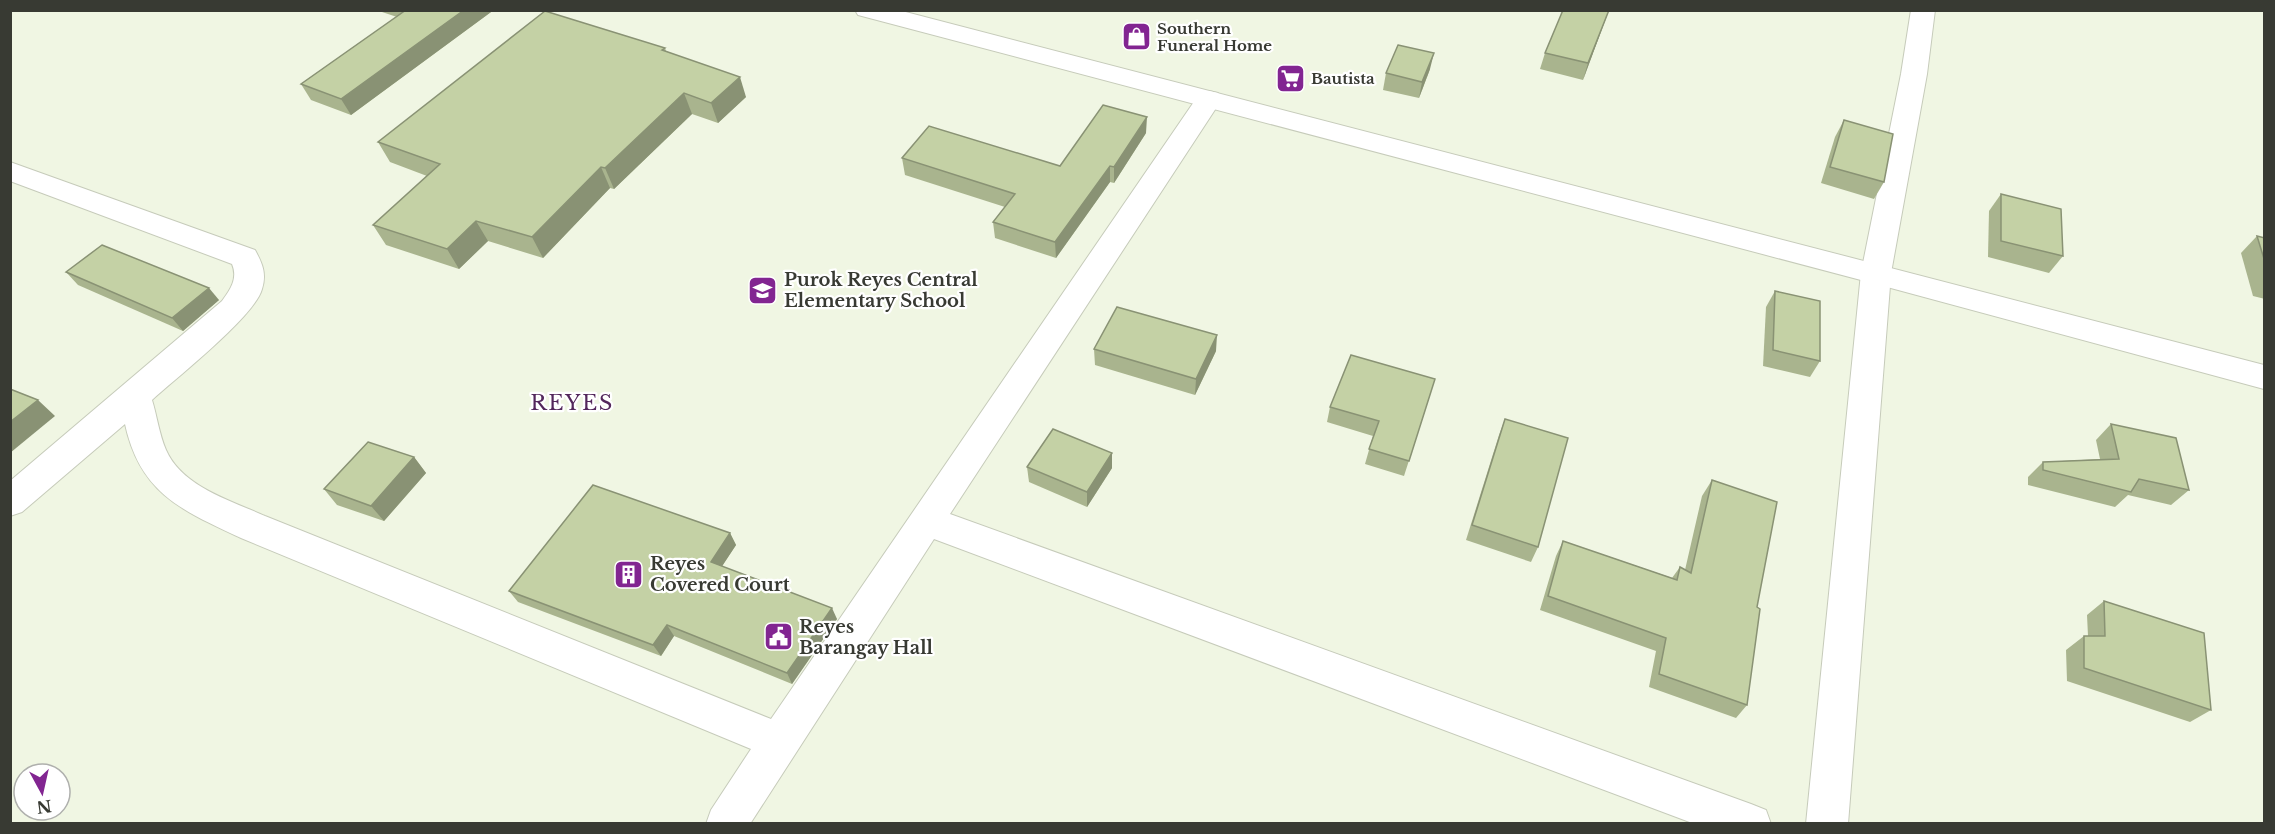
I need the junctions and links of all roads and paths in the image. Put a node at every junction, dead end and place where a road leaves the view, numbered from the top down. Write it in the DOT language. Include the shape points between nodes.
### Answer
graph roads {
  1 [pos="867,10"];
  2 [pos="1923,10"];
  3 [pos="1209,99"];
  4 [pos="10,171"];
  5 [pos="1876,273"];
  6 [pos="2265,377"];
  7 [pos="135,396"];
  8 [pos="10,502"];
  9 [pos="927,521"];
  10 [pos="779,741"];
  11 [pos="726,824"];
  12 [pos="1751,824"];
  13 [pos="1827,824"];
  1 -- 3 [label="street"];
  2 -- 5 [label="street"];
  3 -- 5 [label="street"];
  3 -- 9 [label="street"];
  4 -- 7 [label="street" via="244,257 250,271 247,291 233,309"];
  5 -- 6 [label="street"];
  5 -- 13 [label="street"];
  7 -- 8 [label="street"];
  7 -- 10 [label="street" via="148,450 162,475 180,492 253,527"];
  9 -- 10 [label="street"];
  9 -- 12 [label="street"];
  10 -- 11 [label="street"];
}
